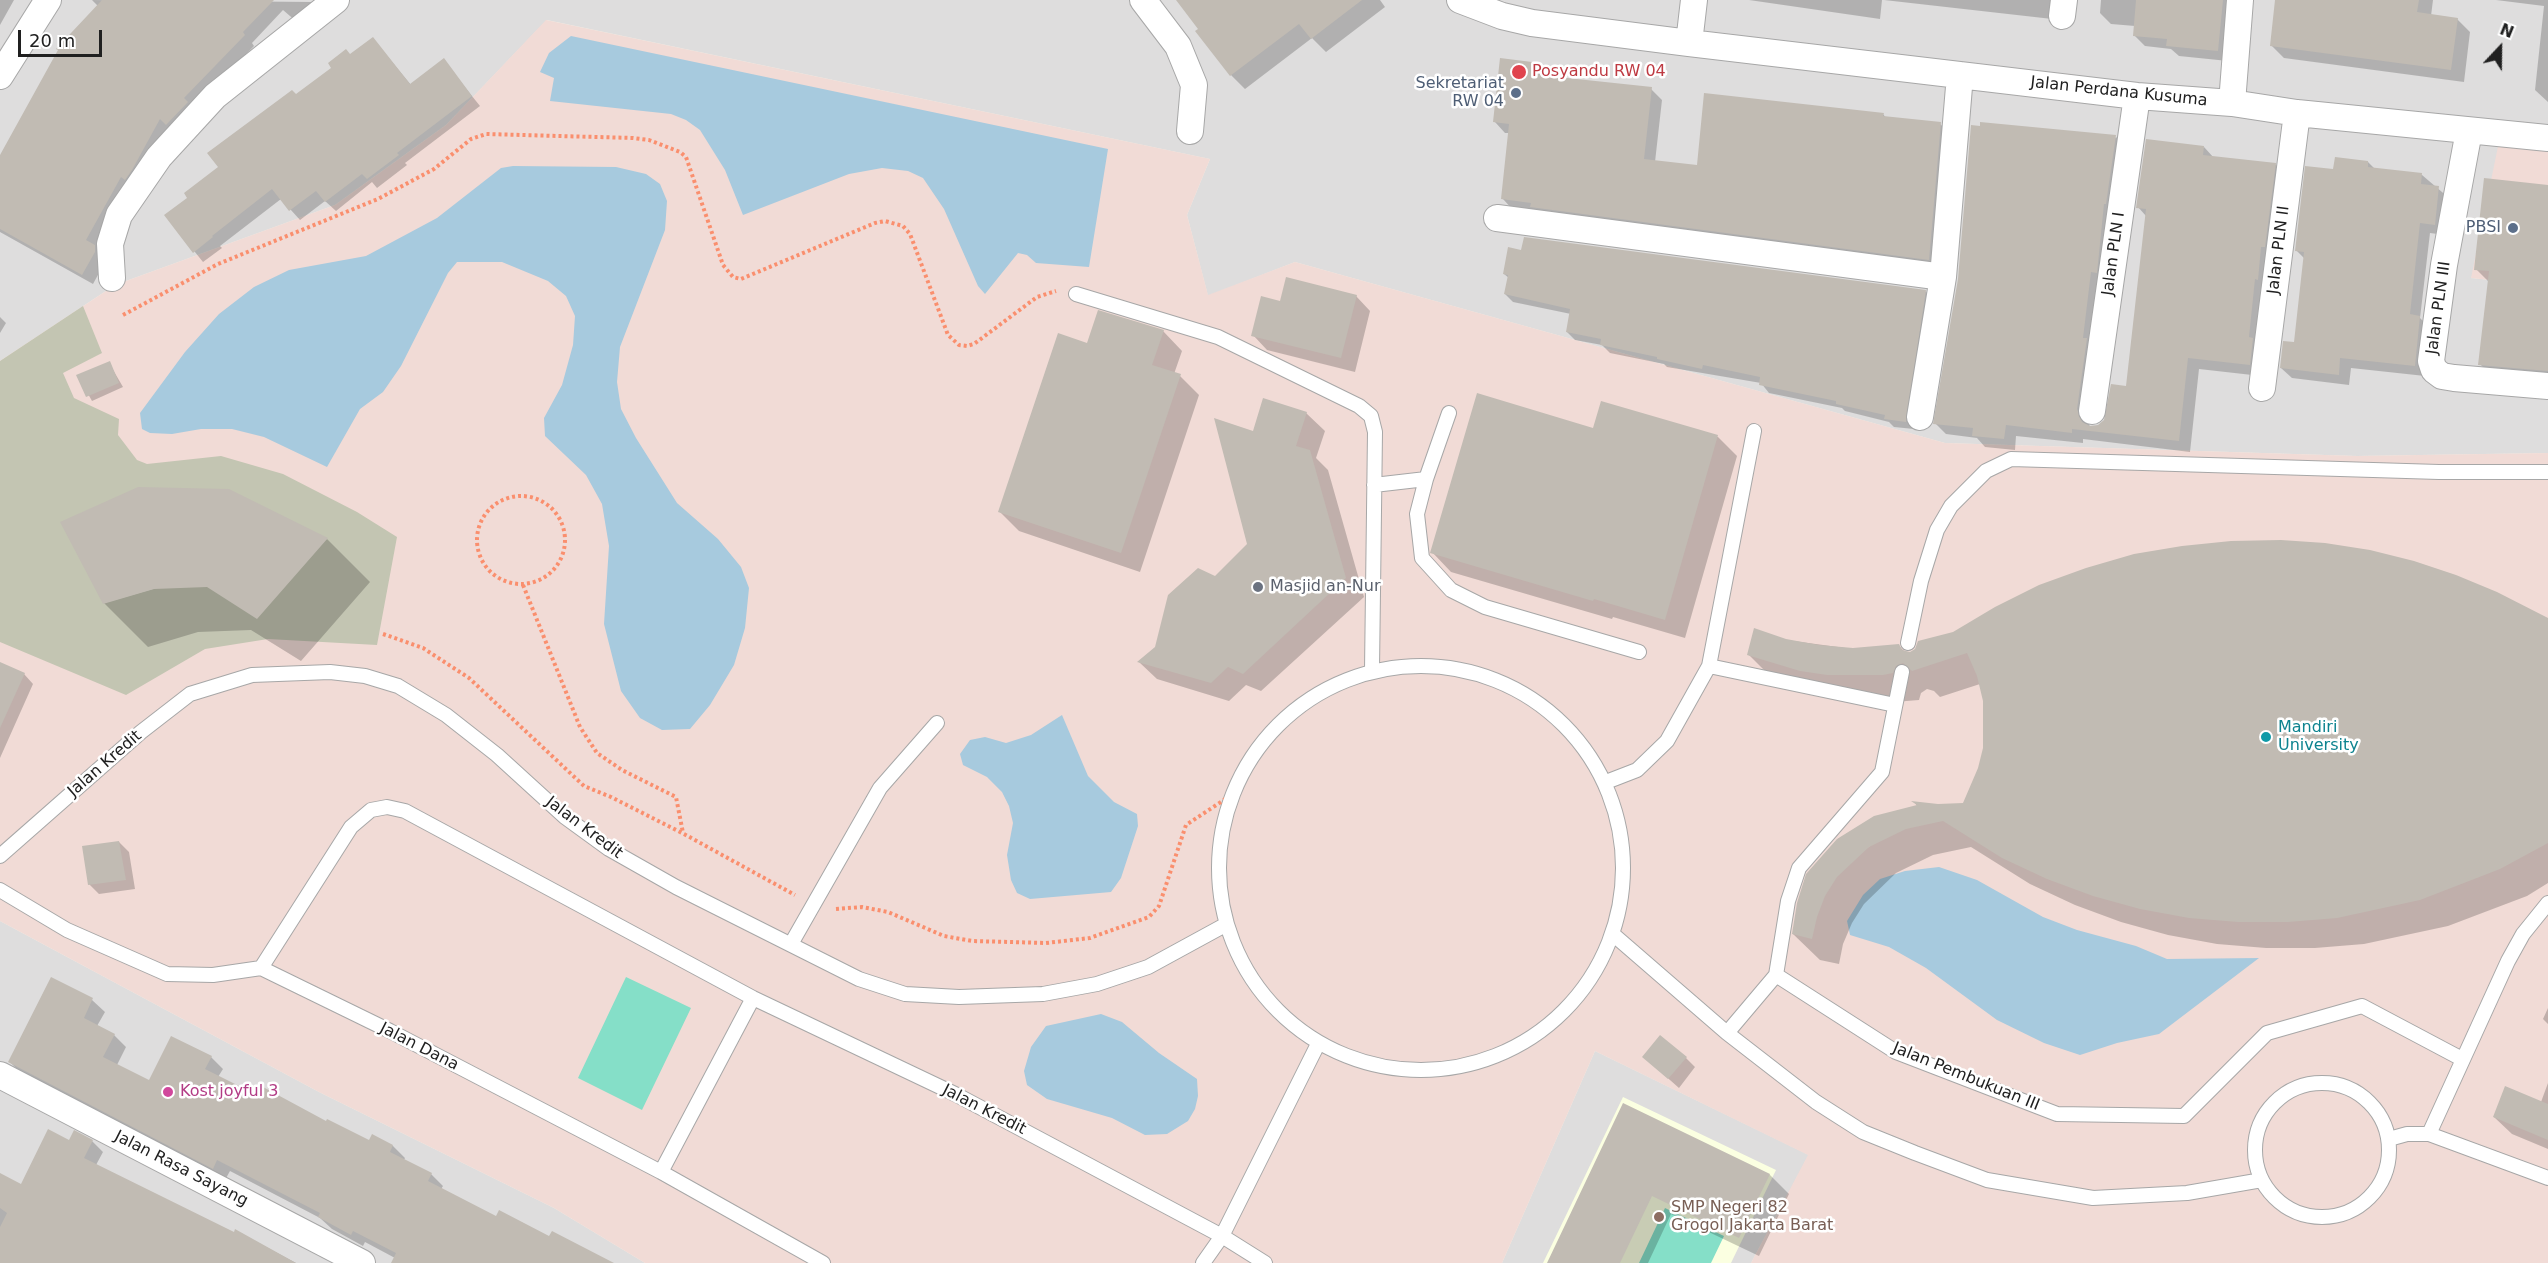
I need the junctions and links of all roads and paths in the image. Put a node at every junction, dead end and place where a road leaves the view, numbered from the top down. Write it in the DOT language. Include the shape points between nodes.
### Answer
graph roads {
  1 [pos="48,0"];
  2 [pos="336,0"];
  3 [pos="1143,0"];
  4 [pos="1460,0"];
  5 [pos="1694,0"];
  6 [pos="2240,0"];
  7 [pos="1689,43"];
  8 [pos="1960,75"];
  9 [pos="0,76"];
  10 [pos="2137,96"];
  11 [pos="2232,103"];
  12 [pos="2297,113"];
  13 [pos="1190,131"];
  14 [pos="2469,131"];
  15 [pos="2548,138"];
  16 [pos="1497,218"];
  17 [pos="112,278"];
  18 [pos="1943,278"];
  19 [pos="1076,294"];
  20 [pos="123,315"];
  21 [pos="2548,386"];
  22 [pos="2262,388"];
  23 [pos="2092,411"];
  24 [pos="1449,412"];
  25 [pos="1920,417"];
  26 [pos="1754,431"];
  27 [pos="2548,472"];
  28 [pos="1426,479"];
  29 [pos="1374,484"];
  30 [pos="523,585"];
  31 [pos="383,634"];
  32 [pos="1908,643"];
  33 [pos="1639,652"];
  34 [pos="1709,666"];
  35 [pos="1372,670"];
  36 [pos="1902,672"];
  37 [pos="1895,705"];
  38 [pos="937,723"];
  39 [pos="1606,782"];
  40 [pos="1230,796"];
  41 [pos="684,834"];
  42 [pos="0,856"];
  43 [pos="0,890"];
  44 [pos="2548,903"];
  45 [pos="814,904"];
  46 [pos="1225,925"];
  47 [pos="1615,936"];
  48 [pos="791,944"];
  49 [pos="261,968"];
  50 [pos="1776,975"];
  51 [pos="753,998"];
  52 [pos="1727,1033"];
  53 [pos="1318,1044"];
  54 [pos="2462,1059"];
  55 [pos="0,1075"];
  56 [pos="2429,1134"];
  57 [pos="2389,1139"];
  58 [pos="661,1172"];
  59 [pos="2548,1178"];
  60 [pos="2262,1180"];
  61 [pos="1222,1236"];
  62 [pos="362,1263"];
  63 [pos="823,1263"];
  64 [pos="1203,1263"];
  65 [pos="1264,1263"];
  1 -- 9 [label="street"];
  2 -- 17 [label="street" via="215,96 159,157 119,216 110,244"];
  3 -- 13 [label="street" via="1178,46 1194,85"];
  4 -- 7 [label="street, Jalan Perdana Kusuma" via="1532,23"];
  5 -- 7 [label="street"];
  6 -- 11 [label="street"];
  7 -- 8 [label="street, Jalan Perdana Kusuma"];
  8 -- 10 [label="street, Jalan Perdana Kusuma"];
  8 -- 18 [label="street"];
  10 -- 11 [label="street, Jalan Perdana Kusuma"];
  10 -- 23 [label="street, Jalan PLN I"];
  11 -- 12 [label="street, Jalan Perdana Kusuma"];
  12 -- 14 [label="street, Jalan Perdana Kusuma"];
  12 -- 22 [label="street, Jalan PLN II"];
  14 -- 15 [label="street, Jalan Perdana Kusuma"];
  14 -- 21 [label="street, Jalan PLN III" via="2431,361 2442,376"];
  16 -- 18 [label="street"];
  18 -- 25 [label="street"];
  19 -- 20 [label="path" via="1046,293 975,344 959,345 948,335 910,234 903,226 885,221 874,223 741,279 733,277 723,265 686,157 680,152 633,138 486,134 471,139 434,169 378,199 218,264"];
  19 -- 29 [label="lane" via="1218,337 1359,406 1371,417 1375,432"];
  24 -- 28 [label="lane"];
  26 -- 34 [label="lane"];
  27 -- 32 [label="lane" via="2011,459 1986,471 1951,506 1937,530"];
  28 -- 29 [label="lane"];
  28 -- 33 [label="lane" via="1418,514 1422,558 1451,590 1485,607"];
  29 -- 35 [label="lane"];
  30 -- 30 [label="path" via="510,584 487,570 476,546 481,520 499,501 512,497 531,498 549,506 558,516 564,535 563,554 557,566 548,576"];
  30 -- 41 [label="path" via="580,727 597,753 676,797"];
  31 -- 41 [label="path" via="423,648 469,678 584,786"];
  34 -- 37 [label="lane"];
  34 -- 39 [label="lane" via="1667,741 1637,770"];
  35 -- 39 [label="lane" via="1442,666 1509,685 1566,725"];
  35 -- 40 [label="lane" via="1311,696 1262,739"];
  36 -- 37 [label="lane"];
  37 -- 50 [label="lane" via="1882,771 1799,868 1788,901"];
  38 -- 45 [label="lane" via="880,788"];
  39 -- 47 [label="lane" via="1626,858"];
  40 -- 45 [label="path" via="1186,825 1159,906 1149,917 1090,938 1046,943 972,941 944,936 888,912"];
  40 -- 46 [label="lane" via="1216,860"];
  41 -- 45 [label="path"];
  42 -- 48 [label="lane, Jalan Kredit" via="190,694 252,675 330,672 365,676 398,686 446,715 566,818 609,849"];
  43 -- 49 [label="lane" via="67,930 167,974 213,975"];
  44 -- 54 [label="lane" via="2508,961"];
  45 -- 48 [label="lane"];
  46 -- 48 [label="lane, Jalan Kredit" via="1148,968 1097,984 1043,994 905,994 859,979"];
  46 -- 53 [label="lane" via="1260,993"];
  47 -- 52 [label="lane"];
  47 -- 53 [label="lane" via="1580,998 1526,1044 1458,1069 1386,1069"];
  49 -- 51 [label="lane, Jalan Kredit" via="351,826 371,810 387,807 405,811"];
  49 -- 58 [label="lane, Jalan Dana"];
  50 -- 52 [label="lane"];
  50 -- 54 [label="lane, Jalan Pembukuan III" via="1896,1052 2057,1114 2184,1116 2267,1033 2362,1006"];
  51 -- 58 [label="lane"];
  51 -- 61 [label="lane, Jalan Kredit" via="955,1094"];
  52 -- 60 [label="lane" via="1816,1102 1863,1132 1988,1180 2093,1198 2187,1193"];
  53 -- 61 [label="lane"];
  54 -- 56 [label="lane"];
  55 -- 62 [label="street, Jalan Rasa Sayang"];
  56 -- 57 [label="lane"];
  56 -- 59 [label="lane"];
  57 -- 60 [label="lane" via="2390,1156 2378,1188 2366,1201 2343,1214 2300,1214 2284,1206"];
  57 -- 60 [label="lane" via="2377,1111 2354,1090 2324,1082 2294,1088 2270,1107 2256,1135 2256,1166"];
  58 -- 63 [label="lane, Jalan Dana"];
  61 -- 64 [label="lane"];
  61 -- 65 [label="lane, Jalan Kredit"];
}
